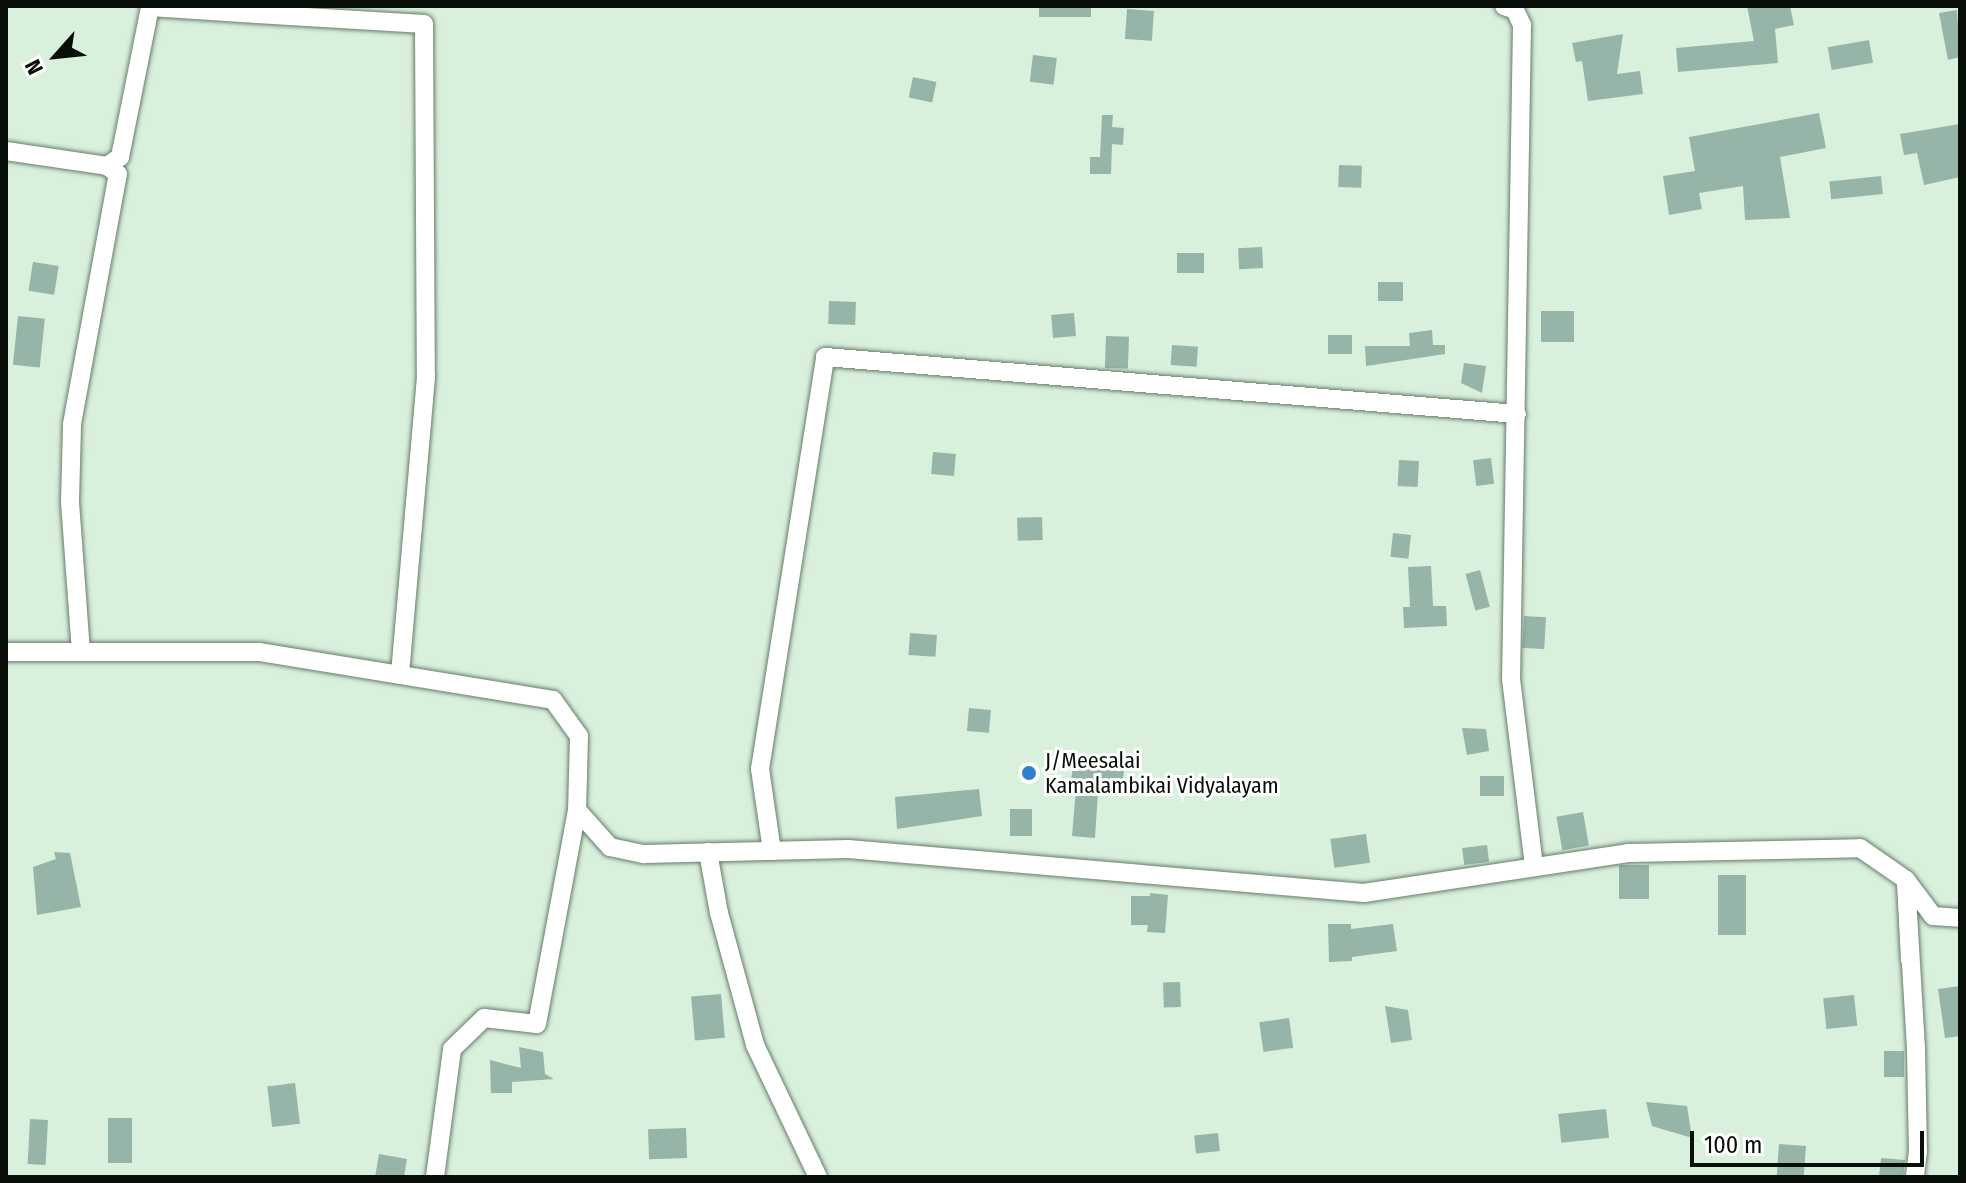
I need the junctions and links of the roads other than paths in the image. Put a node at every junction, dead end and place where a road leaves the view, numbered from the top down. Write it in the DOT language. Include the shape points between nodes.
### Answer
graph roads {
  1 [pos="1504,6"];
  2 [pos="261,10"];
  3 [pos="6,151"];
  4 [pos="107,166"];
  5 [pos="1517,414"];
  6 [pos="6,652"];
  7 [pos="81,652"];
  8 [pos="400,675"];
  9 [pos="577,810"];
  10 [pos="772,851"];
  11 [pos="708,852"];
  12 [pos="1534,867"];
  13 [pos="1906,880"];
  14 [pos="1960,918"];
  15 [pos="1910,960"];
  16 [pos="435,1177"];
  17 [pos="818,1177"];
  18 [pos="1915,1177"];
  1 -- 5 [label="street" via="1515,10 1522,25"];
  2 -- 4 [label="street" via="150,7 120,157"];
  2 -- 8 [label="street" via="424,24 426,377"];
  3 -- 4 [label="street"];
  4 -- 7 [label="street" via="118,174 72,424 70,502"];
  5 -- 10 [label="street" via="825,357 760,769"];
  5 -- 12 [label="street" via="1511,679"];
  6 -- 7 [label="street"];
  7 -- 8 [label="street" via="260,652"];
  8 -- 9 [label="street" via="553,700 579,736"];
  9 -- 11 [label="street" via="610,847 644,854"];
  9 -- 16 [label="street" via="537,1024 484,1018 452,1049"];
  10 -- 11 [label="street"];
  10 -- 12 [label="street" via="848,849 1364,893"];
  11 -- 17 [label="street" via="755,1045"];
  12 -- 13 [label="street" via="1628,853 1860,848"];
  13 -- 14 [label="street" via="1933,916"];
  13 -- 15 [label="street"];
  13 -- 18 [label="street" via="1916,1063"];
}
